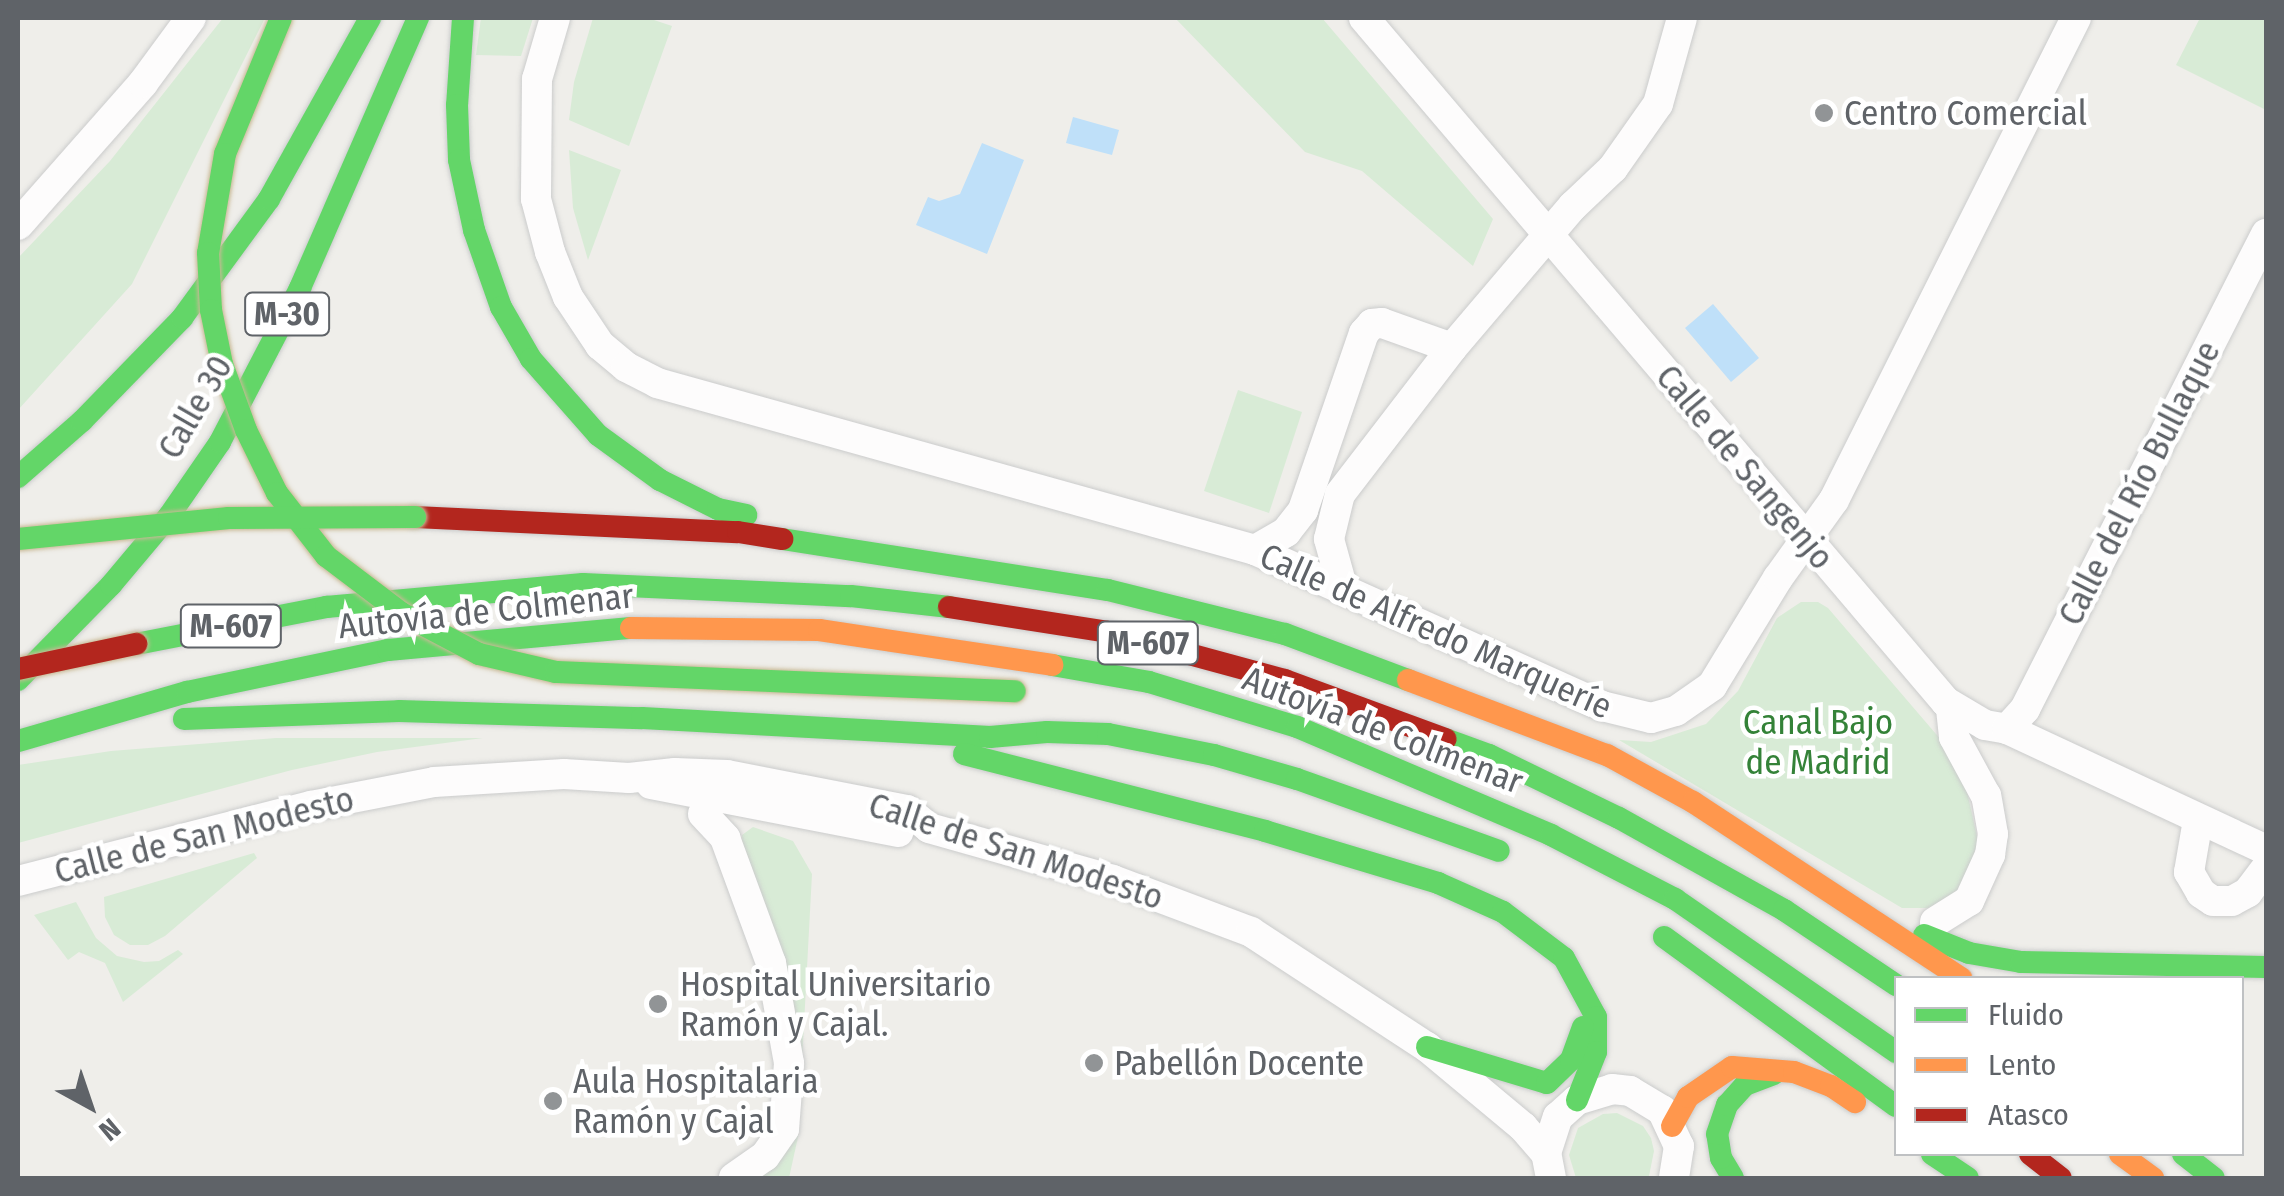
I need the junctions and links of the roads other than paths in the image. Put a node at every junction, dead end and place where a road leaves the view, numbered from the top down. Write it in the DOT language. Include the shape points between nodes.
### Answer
graph roads {
  1 [pos="191,18"];
  2 [pos="282,18"];
  3 [pos="370,18"];
  4 [pos="418,18"];
  5 [pos="463,18"];
  6 [pos="555,18"];
  7 [pos="1364,18"];
  8 [pos="1682,18"];
  9 [pos="2076,18"];
  10 [pos="250,172"];
  11 [pos="18,225"];
  12 [pos="1550,234"];
  13 [pos="2266,234"];
  14 [pos="186,264"];
  15 [pos="1452,348"];
  16 [pos="77,391"];
  17 [pos="29,435"];
  18 [pos="18,478"];
  19 [pos="1325,492"];
  20 [pos="18,539"];
  21 [pos="1807,539"];
  22 [pos="1255,550"];
  23 [pos="687,554"];
  24 [pos="560,562"];
  25 [pos="974,565"];
  26 [pos="1342,586"];
  27 [pos="326,607"];
  28 [pos="18,669"];
  29 [pos="18,680"];
  30 [pos="1024,692"];
  31 [pos="1951,706"];
  32 [pos="2007,729"];
  33 [pos="838,732"];
  34 [pos="1231,732"];
  35 [pos="42,736"];
  36 [pos="1554,737"];
  37 [pos="18,741"];
  38 [pos="1404,771"];
  39 [pos="629,778"];
  40 [pos="1693,802"];
  41 [pos="703,814"];
  42 [pos="2198,820"];
  43 [pos="911,823"];
  44 [pos="2266,850"];
  45 [pos="1516,859"];
  46 [pos="2266,868"];
  47 [pos="18,882"];
  48 [pos="1936,922"];
  49 [pos="1647,926"];
  50 [pos="2266,967"];
  51 [pos="1934,976"];
  52 [pos="1958,976"];
  53 [pos="1894,985"];
  54 [pos="1586,994"];
  55 [pos="1426,1047"];
  56 [pos="1894,1051"];
  57 [pos="1794,1072"];
  58 [pos="1574,1102"];
  59 [pos="1894,1105"];
  60 [pos="1894,1129"];
  61 [pos="1675,1136"];
  62 [pos="1935,1156"];
  63 [pos="1956,1156"];
  64 [pos="2033,1156"];
  65 [pos="2123,1156"];
  66 [pos="2146,1156"];
  67 [pos="2186,1156"];
  68 [pos="1548,1166"];
  69 [pos="734,1178"];
  70 [pos="1674,1178"];
  71 [pos="1714,1178"];
  72 [pos="1732,1178"];
  73 [pos="1968,1178"];
  74 [pos="1983,1178"];
  75 [pos="2061,1178"];
  76 [pos="2153,1178"];
  77 [pos="2169,1178"];
  78 [pos="2214,1178"];
  1 -- 11 [label="street"];
  2 -- 30 [label="highway, bridge" via="224,154 208,253 211,310 246,430 277,493 326,556 400,613 480,654 556,672"];
  3 -- 18 [label="highway, Calle 30 / M-30" via="269,199 182,318"];
  4 -- 29 [label="highway, Calle 30 / M-30" via="300,288 220,442 111,585"];
  5 -- 25 [label="highway" via="459,160 474,230 501,307 531,359 598,435 660,480 718,509"];
  6 -- 22 [label="street, Calle de Alfredo Marqueríe" via="537,79 536,199 568,297 600,345 626,368 657,383"];
  7 -- 12 [label="street, Calle de Sangenjo"];
  8 -- 12 [label="street" via="1658,104 1613,168"];
  9 -- 21 [label="street, Calle de Alfredo Marqueríe" via="1840,490"];
  10 -- 14 [label="highway"];
  12 -- 15 [label="street"];
  12 -- 21 [label="street, Calle de Sangenjo"];
  13 -- 32 [label="street, Calle del Río Bullaque" via="2026,709"];
  15 -- 19 [label="street"];
  15 -- 19 [label="street" via="1382,323 1364,332"];
  16 -- 17 [label="highway"];
  19 -- 22 [label="street" via="1286,532"];
  19 -- 26 [label="street" via="1328,539"];
  20 -- 25 [label="highway, bridge" via="229,518 415,517 738,532"];
  21 -- 26 [label="street, Calle de Alfredo Marqueríe" via="1712,686 1676,711 1651,718 1602,706"];
  21 -- 31 [label="street, Calle de Sangenjo"];
  22 -- 26 [label="street, Calle de Alfredo Marqueríe"];
  23 -- 25 [label="highway"];
  24 -- 27 [label="highway"];
  25 -- 36 [label="highway" via="1285,634"];
  27 -- 28 [label="highway, Autovía de Colmenar / M-607, bridge"];
  27 -- 53 [label="highway, Autovía de Colmenar / M-607" via="494,589 655,584 851,596 1108,632 1285,680 1490,756 1784,910"];
  31 -- 32 [label="street, Calle de Sangenjo" via="1985,726"];
  31 -- 48 [label="street" via="1954,737 1986,796 1993,834 1970,902"];
  32 -- 42 [label="street, Calle de Sangenjo"];
  33 -- 35 [label="highway" via="399,711 187,719"];
  33 -- 45 [label="highway" via="990,738 1092,733 1160,743 1324,786"];
  33 -- 54 [label="highway" via="989,758 1438,882 1536,933 1564,958"];
  34 -- 38 [label="highway"];
  35 -- 37 [label="highway, Autovía de Colmenar / M-607"];
  35 -- 38 [label="highway, Autovía de Colmenar / M-607" via="187,692 388,650 604,628 820,630 1148,682 1298,726"];
  36 -- 40 [label="highway" via="1608,756"];
  36 -- 51 [label="highway" via="1698,818"];
  38 -- 56 [label="highway, Autovía de Colmenar / M-607" via="1551,835 1675,900"];
  39 -- 43 [label="street, Calle de San Modesto" via="699,796"];
  39 -- 43 [label="street, Calle de San Modesto" via="707,772"];
  39 -- 47 [label="street, Calle de San Modesto" via="564,774 434,782 310,806"];
  40 -- 50 [label="highway" via="1754,827 1919,932 1969,953 2021,962"];
  40 -- 52 [label="highway"];
  41 -- 69 [label="street" via="725,838 772,963 790,1063 784,1128 765,1156"];
  42 -- 44 [label="street, Calle de Sangenjo"];
  42 -- 46 [label="street" via="2190,872 2213,901 2248,892"];
  43 -- 55 [label="street, Calle de San Modesto" via="1113,880 1251,932"];
  49 -- 59 [label="highway"];
  54 -- 55 [label="highway" via="1584,1026 1571,1060 1547,1083"];
  54 -- 58 [label="highway" via="1597,1038 1586,1085"];
  55 -- 58 [label="street, Calle de San Modesto" via="1511,1090"];
  55 -- 68 [label="street, Calle de San Modesto" via="1522,1127"];
  57 -- 60 [label="highway" via="1832,1086"];
  57 -- 61 [label="highway" via="1732,1067 1710,1078 1688,1097"];
  57 -- 72 [label="highway" via="1745,1085 1727,1105 1716,1134"];
  58 -- 61 [label="street" via="1593,1092 1630,1091 1662,1110"];
  58 -- 68 [label="street" via="1550,1134"];
  61 -- 70 [label="street"];
  61 -- 71 [label="street"];
  62 -- 73 [label="highway"];
  63 -- 74 [label="highway"];
  64 -- 75 [label="highway"];
  65 -- 76 [label="highway"];
  66 -- 77 [label="highway"];
  67 -- 78 [label="highway"];
}
